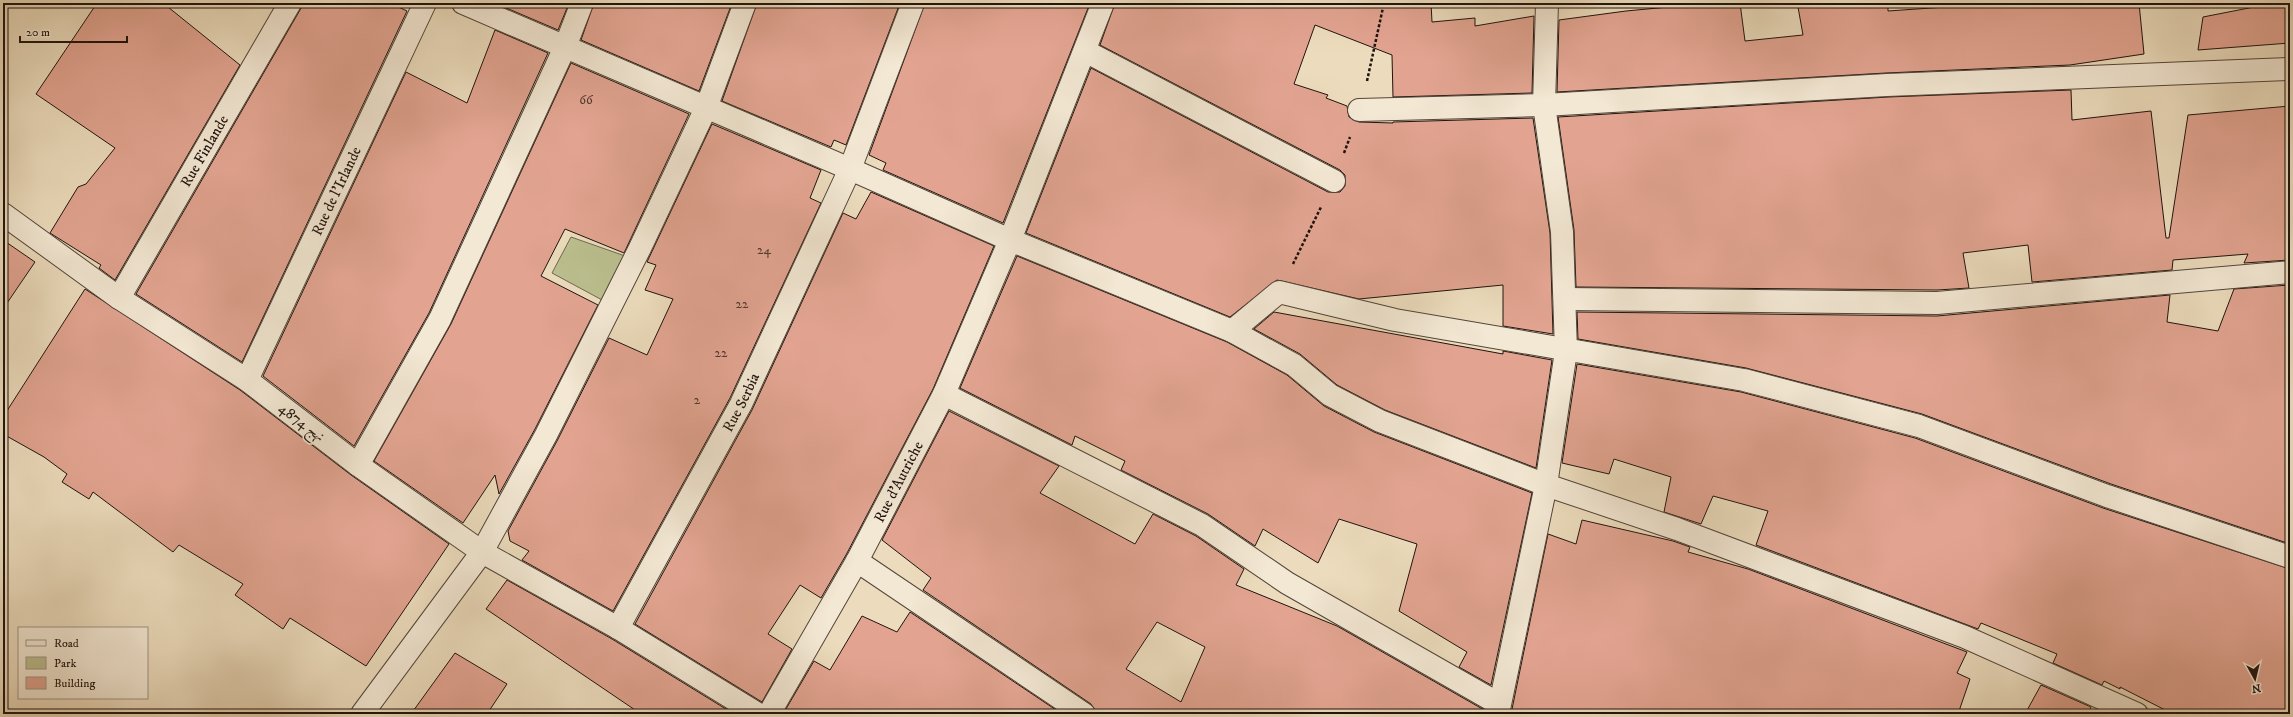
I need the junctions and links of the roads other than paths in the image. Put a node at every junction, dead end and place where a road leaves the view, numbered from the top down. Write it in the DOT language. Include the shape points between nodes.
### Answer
graph roads {
  1 [pos="290,3"];
  2 [pos="425,3"];
  3 [pos="463,3"];
  4 [pos="582,3"];
  5 [pos="745,3"];
  6 [pos="912,3"];
  7 [pos="1103,3"];
  8 [pos="1548,3"];
  9 [pos="565,47"];
  10 [pos="1085,51"];
  11 [pos="2290,69"];
  12 [pos="1544,105"];
  13 [pos="706,108"];
  14 [pos="1359,110"];
  15 [pos="850,169"];
  16 [pos="1334,181"];
  17 [pos="3,214"];
  18 [pos="1010,240"];
  19 [pos="2290,272"];
  20 [pos="119,298"];
  21 [pos="1565,299"];
  22 [pos="1232,331"];
  23 [pos="1566,351"];
  24 [pos="247,380"];
  25 [pos="944,394"];
  26 [pos="358,465"];
  27 [pos="1546,485"];
  28 [pos="482,552"];
  29 [pos="2290,557"];
  30 [pos="857,561"];
  31 [pos="618,628"];
  32 [pos="1498,709"];
  33 [pos="362,714"];
  34 [pos="758,714"];
  35 [pos="769,714"];
  36 [pos="1084,714"];
  37 [pos="2137,714"];
  1 -- 20 [label="street, Rue Finlande"];
  2 -- 24 [label="street, Rue de l'Irlande"];
  3 -- 9 [label="street"];
  4 -- 9 [label="street"];
  5 -- 13 [label="street"];
  6 -- 15 [label="street, Rue Serbia"];
  7 -- 10 [label="street, Rue d'Autriche"];
  8 -- 12 [label="street"];
  9 -- 13 [label="street"];
  9 -- 26 [label="street" via="440,319"];
  10 -- 16 [label="street"];
  10 -- 18 [label="street, Rue d'Autriche"];
  11 -- 12 [label="street" via="1887,85"];
  12 -- 14 [label="street"];
  12 -- 21 [label="street" via="1562,232"];
  13 -- 15 [label="street"];
  13 -- 28 [label="street" via="572,388"];
  15 -- 18 [label="street"];
  15 -- 31 [label="street, Rue Serbia" via="741,404"];
  17 -- 20 [label="street, نهج 4874"];
  18 -- 22 [label="street"];
  18 -- 25 [label="street, Rue d'Autriche"];
  19 -- 21 [label="street" via="1937,303"];
  20 -- 24 [label="street, نهج 4874"];
  21 -- 23 [label="street"];
  22 -- 23 [label="street" via="1279,292 1395,320"];
  22 -- 27 [label="street" via="1294,365 1330,395 1380,421"];
  23 -- 27 [label="street"];
  23 -- 29 [label="street" via="1744,380 1919,426 2107,496"];
  24 -- 26 [label="street, نهج 4874"];
  25 -- 30 [label="street, Rue d'Autriche"];
  25 -- 32 [label="street" via="1202,525 1287,583"];
  26 -- 28 [label="street, نهج 4874"];
  27 -- 32 [label="street"];
  27 -- 37 [label="street" via="1721,545 1965,637"];
  28 -- 31 [label="street, نهج 4874"];
  28 -- 33 [label="street"];
  30 -- 35 [label="street, Rue d'Autriche"];
  30 -- 36 [label="street"];
  31 -- 34 [label="street, نهج 4874"];
}
